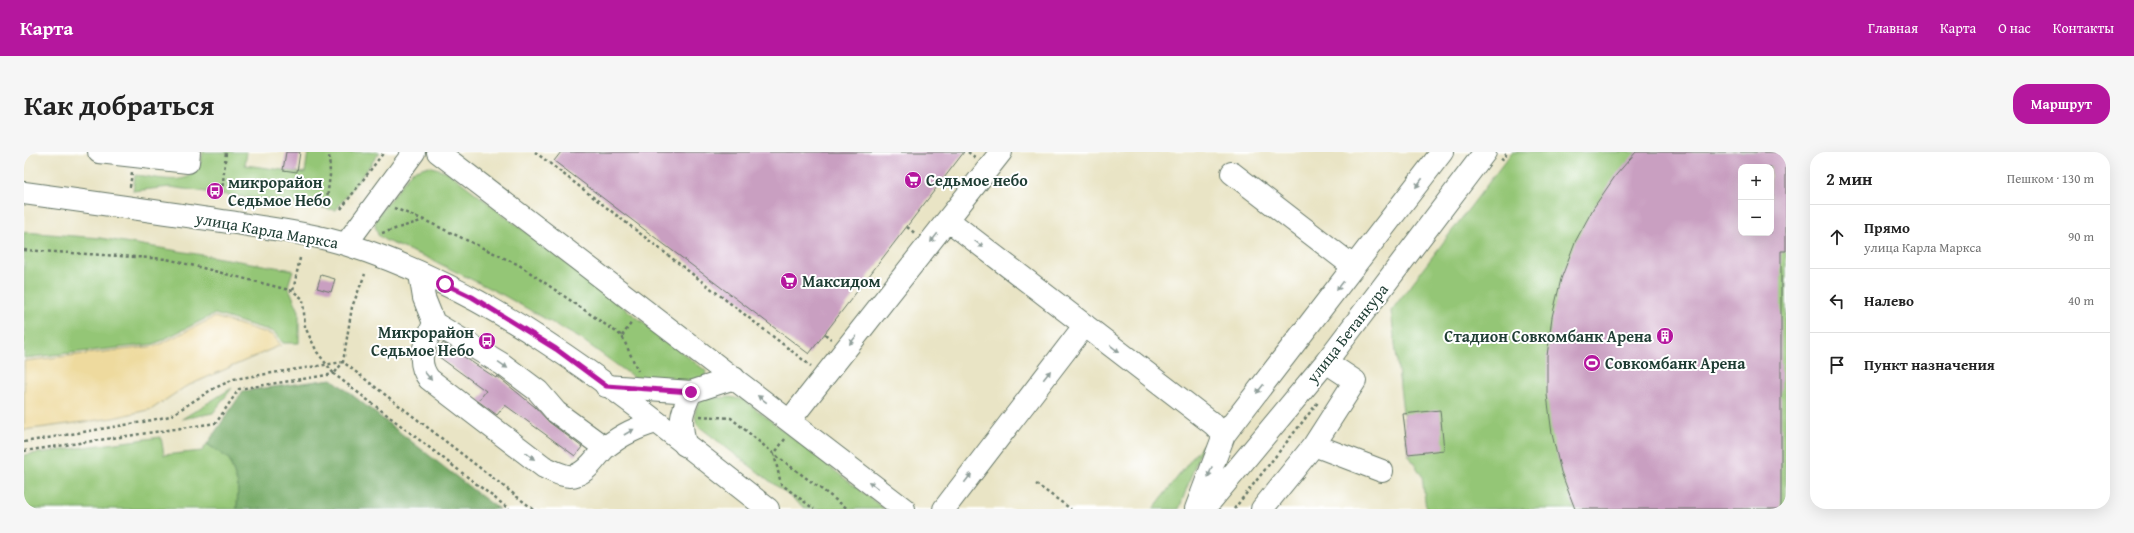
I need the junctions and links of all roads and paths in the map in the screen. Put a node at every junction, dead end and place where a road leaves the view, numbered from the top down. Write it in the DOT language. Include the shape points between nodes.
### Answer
graph roads {
  1 [pos="99,152"];
  2 [pos="189,152"];
  3 [pos="226,152"];
  4 [pos="329,152"];
  5 [pos="384,152"];
  6 [pos="438,152"];
  7 [pos="535,152"];
  8 [pos="1001,152"];
  9 [pos="1442,152"];
  10 [pos="1485,152"];
  11 [pos="412,153"];
  12 [pos="1232,173"];
  13 [pos="222,192"];
  14 [pos="24,193"];
  15 [pos="326,207"];
  16 [pos="390,207"];
  17 [pos="341,209"];
  18 [pos="424,220"];
  19 [pos="948,220"];
  20 [pos="382,233"];
  21 [pos="346,244"];
  22 [pos="24,250"];
  23 [pos="300,258"];
  24 [pos="1354,267"];
  25 [pos="365,274"];
  26 [pos="420,274"];
  27 [pos="293,291"];
  28 [pos="434,323"];
  29 [pos="1084,325"];
  30 [pos="627,327"];
  31 [pos="622,336"];
  32 [pos="342,362"];
  33 [pos="1326,362"];
  34 [pos="327,365"];
  35 [pos="334,374"];
  36 [pos="824,376"];
  37 [pos="734,378"];
  38 [pos="606,386"];
  39 [pos="659,390"];
  40 [pos="688,399"];
  41 [pos="656,422"];
  42 [pos="788,428"];
  43 [pos="1224,436"];
  44 [pos="24,442"];
  45 [pos="685,445"];
  46 [pos="1314,445"];
  47 [pos="605,448"];
  48 [pos="24,451"];
  49 [pos="774,454"];
  50 [pos="1382,471"];
  51 [pos="1036,484"];
  52 [pos="509,509"];
  53 [pos="533,509"];
  54 [pos="768,509"];
  55 [pos="814,509"];
  56 [pos="848,509"];
  57 [pos="904,509"];
  58 [pos="944,509"];
  59 [pos="1071,509"];
  60 [pos="1196,509"];
  61 [pos="1204,509"];
  62 [pos="1262,509"];
  1 -- 2 [label="main road" via="188,162"];
  3 -- 13 [label="path"];
  4 -- 15 [label="path" via="330,175"];
  5 -- 17 [label="path"];
  6 -- 37 [label="main road"];
  7 -- 36 [label="path"];
  8 -- 19 [label="main road"];
  9 -- 24 [label="main road, one-way"];
  10 -- 33 [label="main road, улица Бетанкура"];
  11 -- 21 [label="main road"];
  12 -- 24 [label="main road"];
  14 -- 21 [label="main road, улица Карла Маркса" via="208,219 319,237"];
  16 -- 18 [label="path"];
  18 -- 20 [label="path"];
  18 -- 31 [label="path" via="519,265"];
  19 -- 29 [label="main road, one-way"];
  19 -- 36 [label="main road, one-way"];
  21 -- 26 [label="main road, улица Карла Маркса" via="374,253"];
  22 -- 27 [label="path" via="167,259"];
  23 -- 27 [label="path"];
  24 -- 43 [label="main road, one-way"];
  25 -- 32 [label="path" via="352,306"];
  26 -- 28 [label="main road" via="424,298"];
  26 -- 38 [label="main road, улица Карла Маркса" via="472,297 556,349"];
  27 -- 34 [label="path" via="303,299 305,327 317,352"];
  28 -- 47 [label="main road, one-way" via="538,391 556,412"];
  28 -- 47 [label="main road, one-way" via="423,350 423,372 544,467 559,474 575,476 587,468"];
  29 -- 43 [label="main road, one-way" via="1214,424"];
  58 -- 29 [label="main road, one-way"];
  30 -- 31 [label="path"];
  31 -- 39 [label="path" via="637,370"];
  32 -- 34 [label="path"];
  32 -- 35 [label="path"];
  32 -- 53 [label="path"];
  33 -- 46 [label="main road" via="1355,381"];
  33 -- 61 [label="main road, улица Бетанкура"];
  34 -- 35 [label="path"];
  34 -- 44 [label="path" via="234,379 170,416"];
  35 -- 48 [label="path" via="239,389 216,423"];
  35 -- 52 [label="path"];
  36 -- 42 [label="main road"];
  37 -- 40 [label="main road"];
  42 -- 37 [label="main road, one-way"];
  38 -- 39 [label="main road"];
  38 -- 41 [label="main road, улица Карла Маркса"];
  39 -- 40 [label="main road"];
  40 -- 45 [label="main road" via="680,422"];
  40 -- 49 [label="path" via="698,416 731,418"];
  41 -- 45 [label="main road, улица Карла Маркса"];
  47 -- 41 [label="main road, one-way" via="631,430"];
  42 -- 49 [label="path"];
  57 -- 42 [label="main road, one-way"];
  43 -- 60 [label="main road, one-way"];
  45 -- 54 [label="main road, улица Карла Маркса"];
  46 -- 50 [label="main road"];
  46 -- 62 [label="main road"];
  49 -- 55 [label="path" via="781,484"];
  49 -- 56 [label="path"];
  51 -- 59 [label="path"];
}
